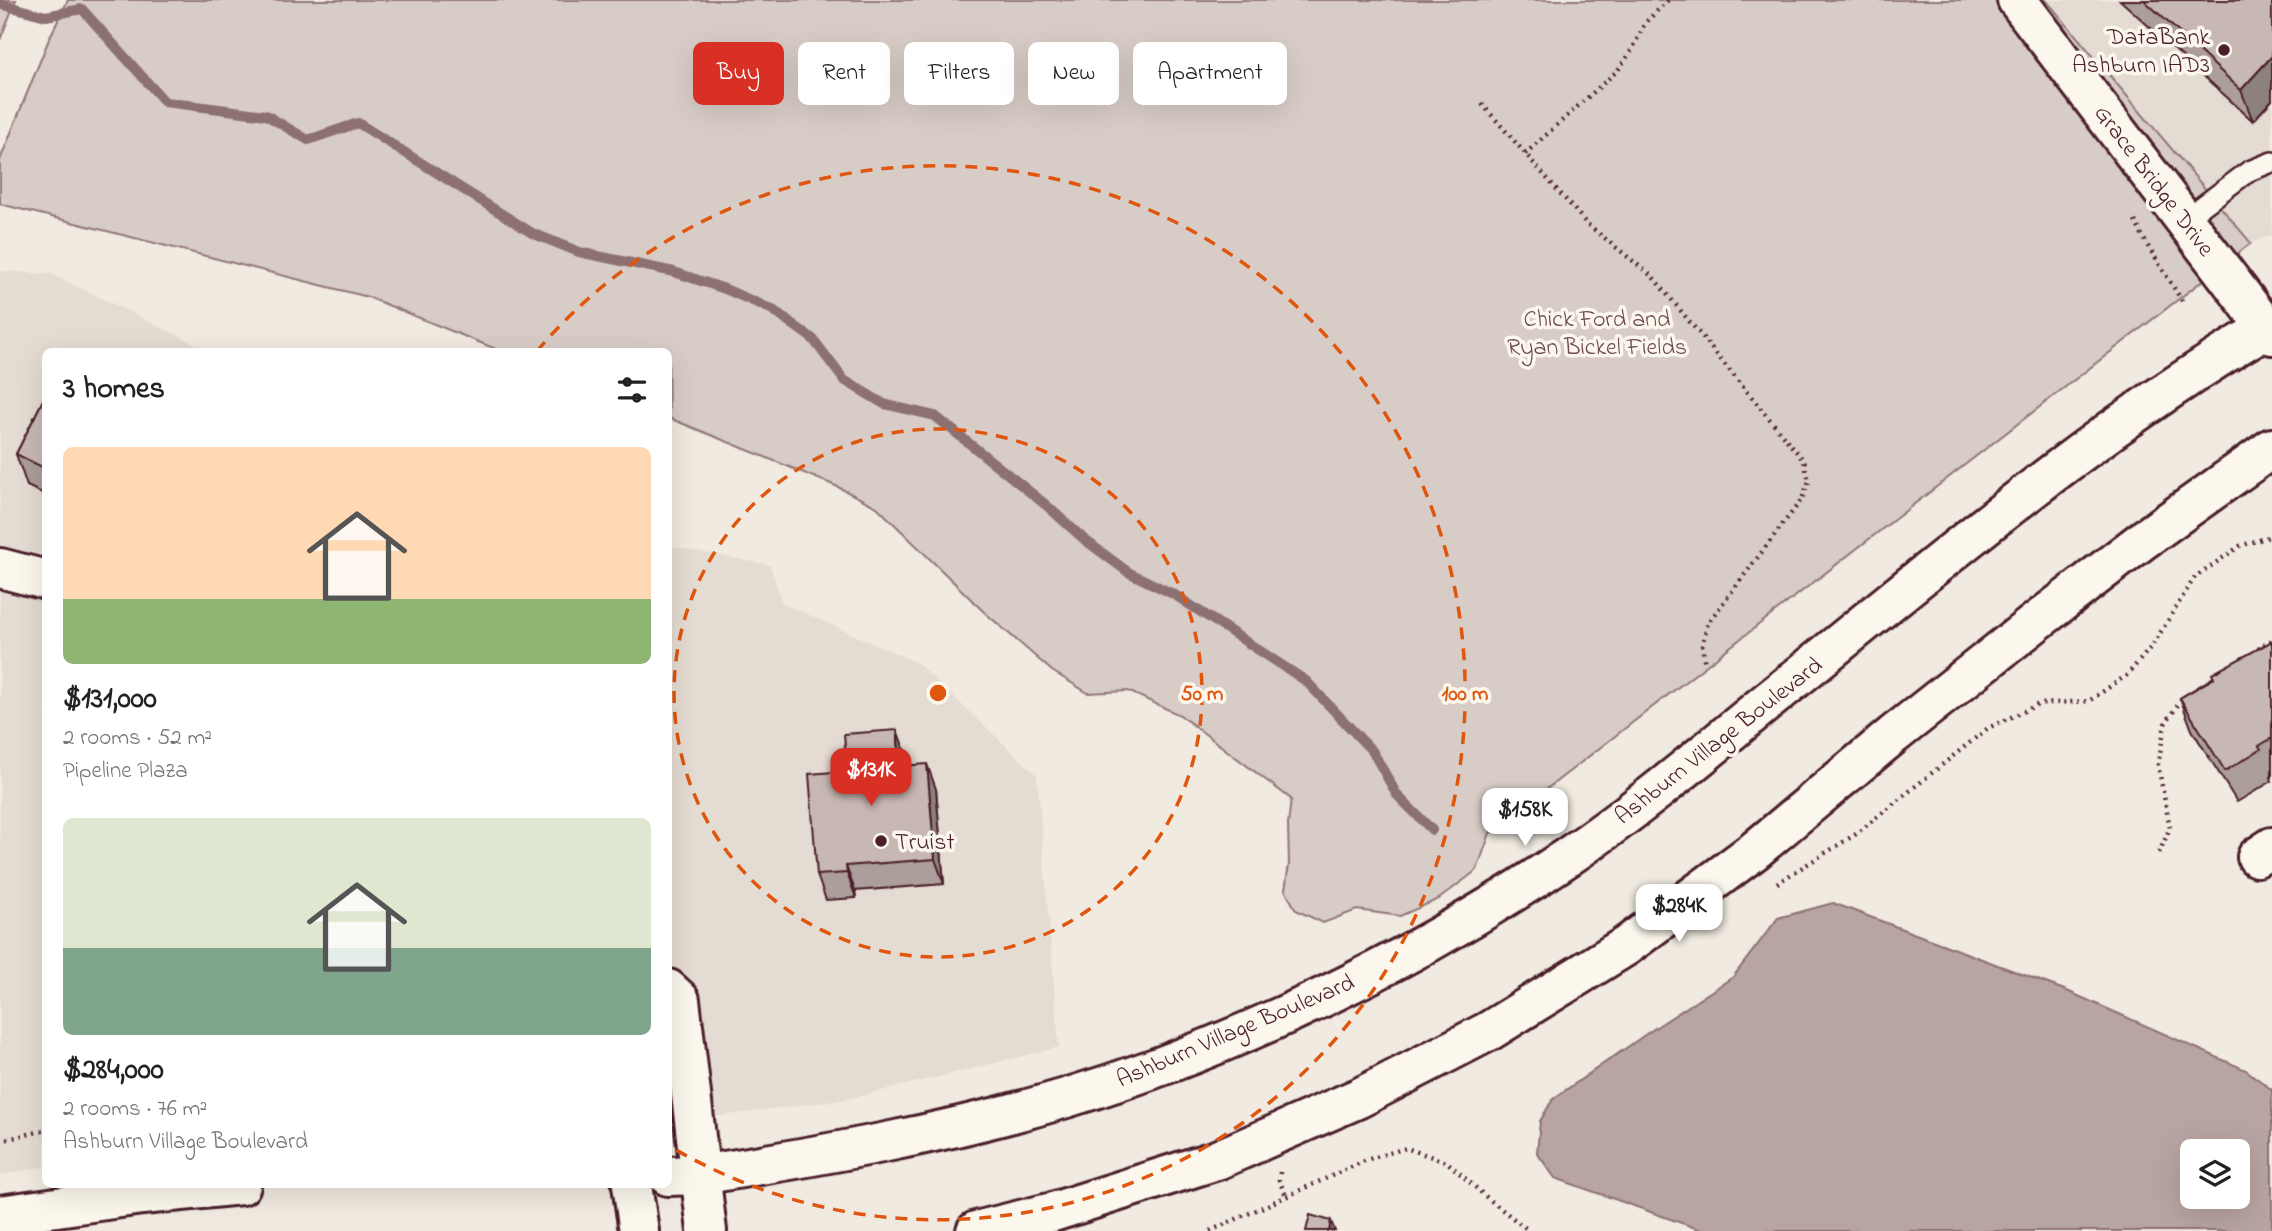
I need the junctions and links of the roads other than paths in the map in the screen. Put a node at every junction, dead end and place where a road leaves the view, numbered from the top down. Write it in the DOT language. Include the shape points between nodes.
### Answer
graph roads {
  1 [pos="2017,0"];
  2 [pos="2272,162"];
  3 [pos="2185,219"];
  4 [pos="2271,329"];
  5 [pos="2272,448"];
  6 [pos="0,568"];
  7 [pos="42,579"];
  8 [pos="672,993"];
  9 [pos="684,1175"];
  10 [pos="212,1188"];
  11 [pos="632,1188"];
  12 [pos="0,1215"];
  13 [pos="639,1231"];
  14 [pos="707,1231"];
  15 [pos="976,1231"];
  1 -- 3 [label="main road, Grace Bridge Drive"];
  2 -- 3 [label="lane" via="2249,171"];
  3 -- 4 [label="main road, Grace Bridge Drive"];
  4 -- 9 [label="main road, Ashburn Village Boulevard" via="2144,406 2094,443 1566,858 1390,964 1188,1055 1069,1097 929,1134"];
  5 -- 15 [label="main road" via="2025,631 1754,851 1626,946 1489,1031 1359,1098 1217,1160 1054,1212"];
  6 -- 7 [label="main road"];
  8 -- 9 [label="main road" via="680,1000"];
  9 -- 14 [label="main road"];
  10 -- 12 [label="main road"];
  11 -- 13 [label="main road"];
}
